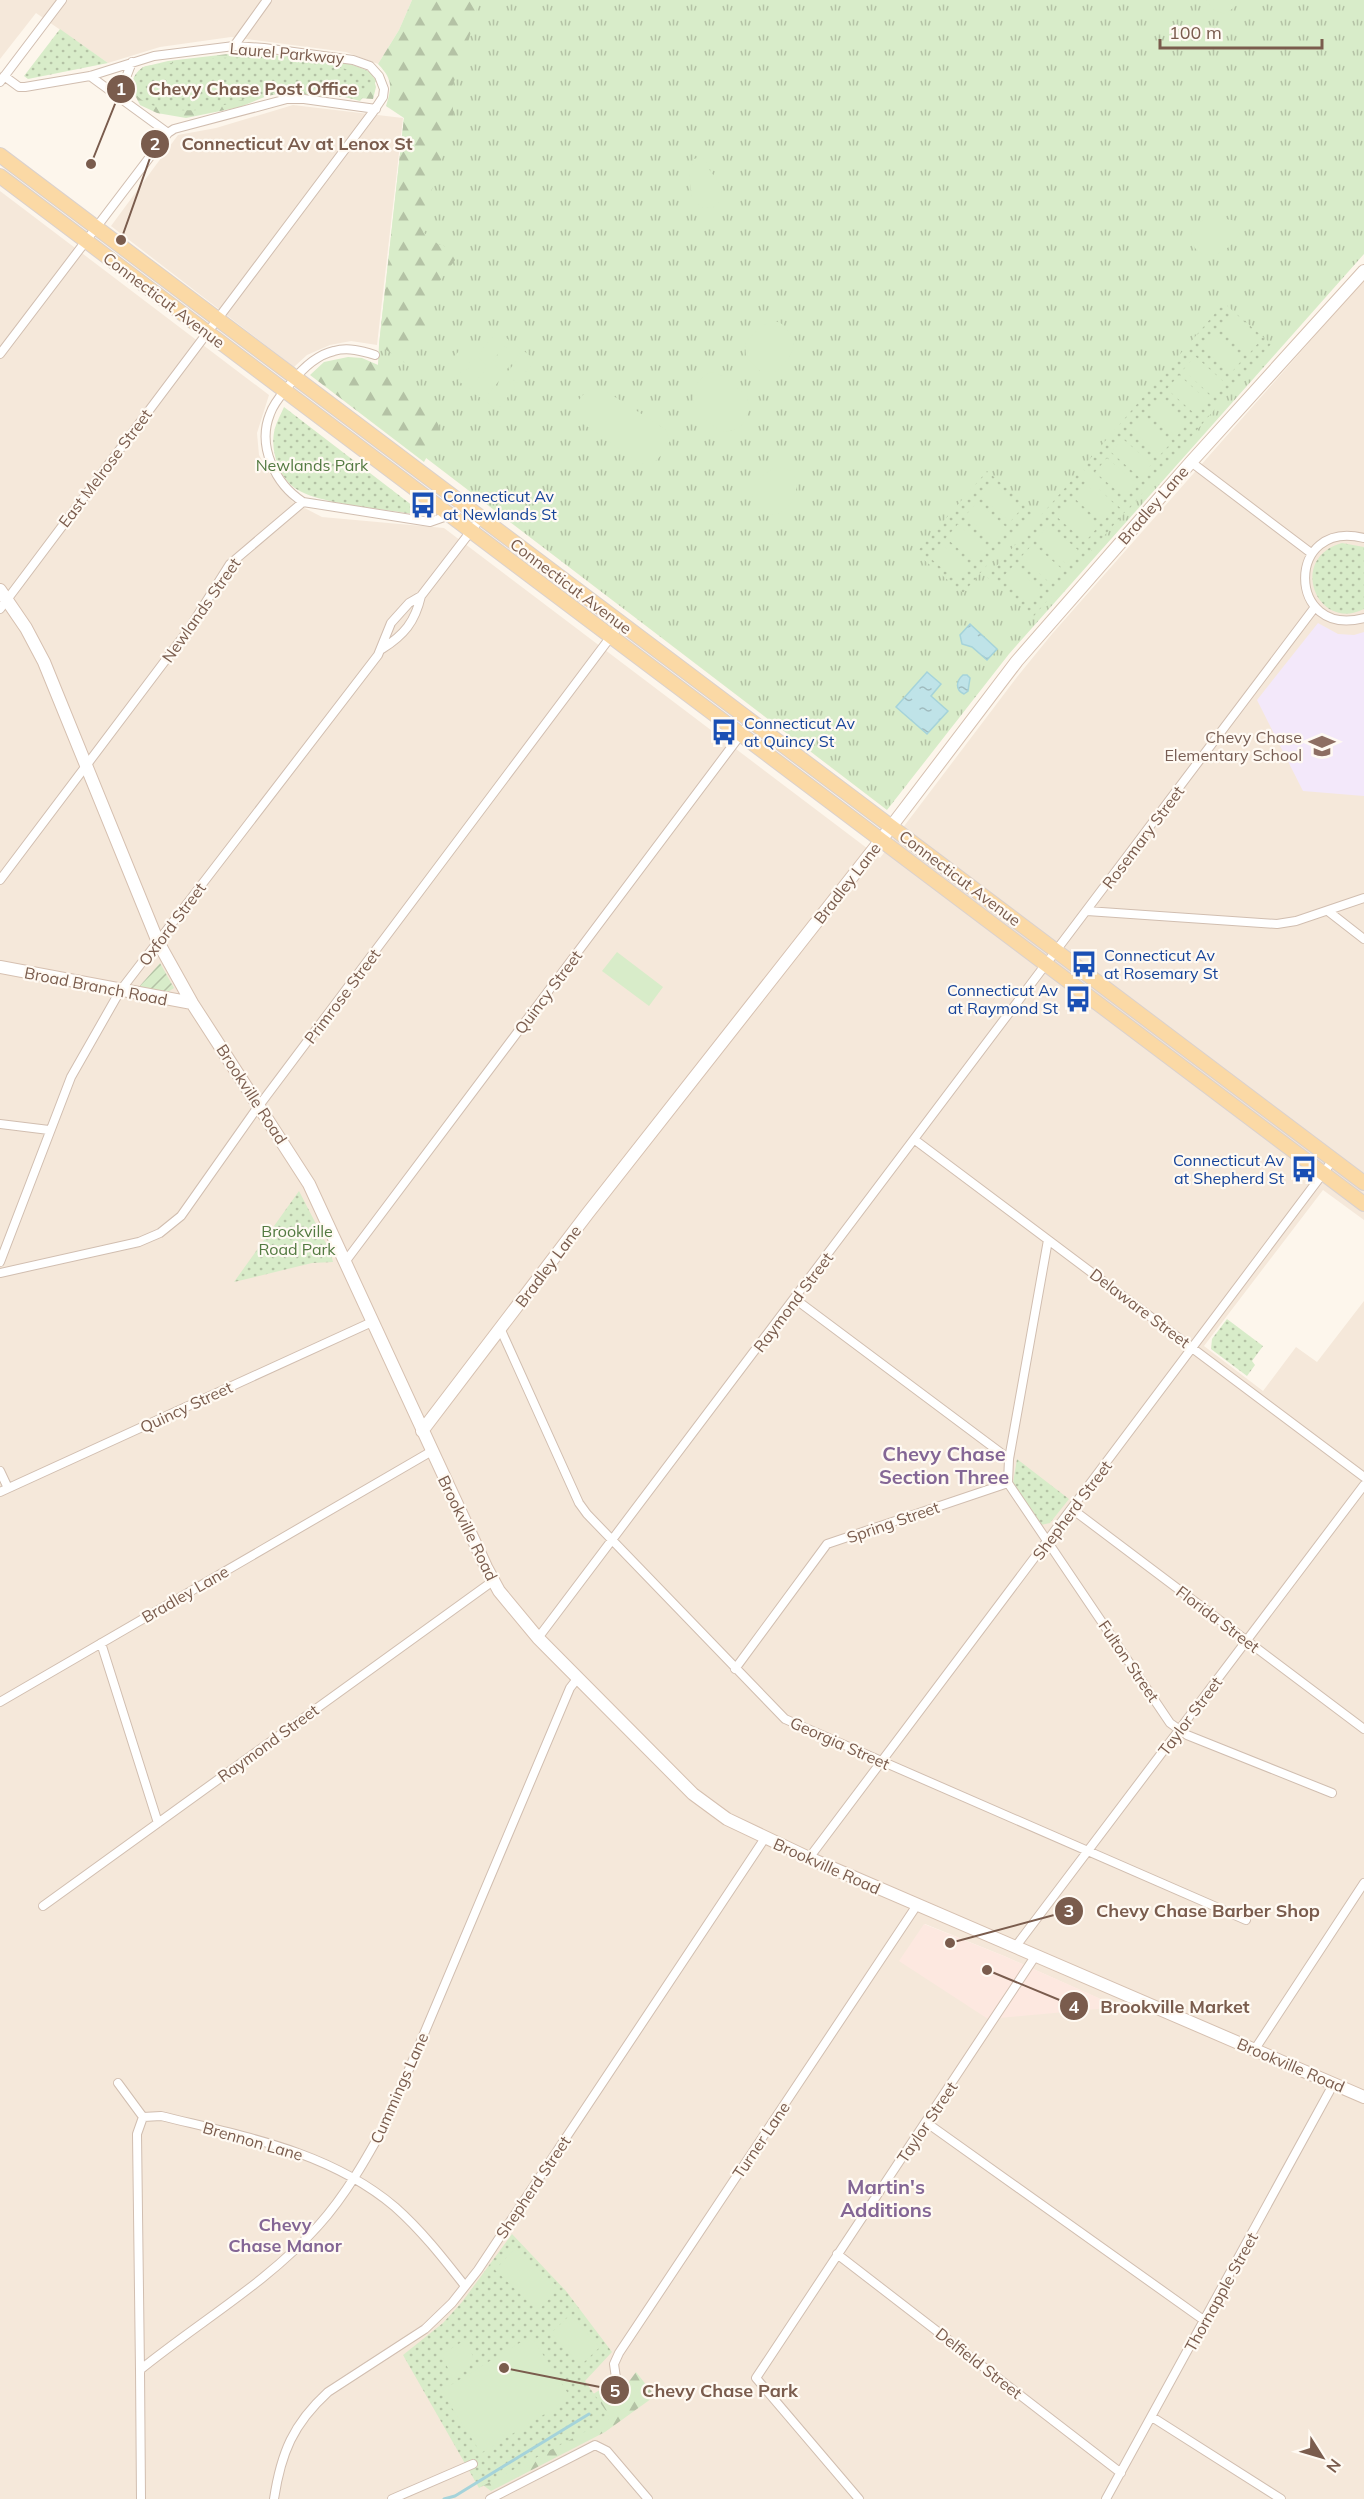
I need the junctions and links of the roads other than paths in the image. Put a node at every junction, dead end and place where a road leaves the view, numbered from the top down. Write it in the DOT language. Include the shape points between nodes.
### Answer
graph roads {
  1 [pos="62,0"];
  2 [pos="267,0"];
  3 [pos="234,46"];
  4 [pos="132,62"];
  5 [pos="90,76"];
  6 [pos="2,79"];
  7 [pos="119,96"];
  8 [pos="376,109"];
  9 [pos="168,133"];
  10 [pos="0,155"];
  11 [pos="0,176"];
  12 [pos="97,228"];
  13 [pos="86,241"];
  14 [pos="1364,271"];
  15 [pos="212,326"];
  16 [pos="0,354"];
  17 [pos="375,355"];
  18 [pos="289,385"];
  19 [pos="1191,462"];
  20 [pos="303,502"];
  21 [pos="450,515"];
  22 [pos="481,518"];
  23 [pos="471,531"];
  24 [pos="1364,538"];
  25 [pos="1311,553"];
  26 [pos="421,596"];
  27 [pos="2,599"];
  28 [pos="1315,608"];
  29 [pos="1364,618"];
  30 [pos="621,623"];
  31 [pos="611,636"];
  32 [pos="382,649"];
  33 [pos="752,722"];
  34 [pos="741,735"];
  35 [pos="86,765"];
  36 [pos="891,826"];
  37 [pos="881,840"];
  38 [pos="0,880"];
  39 [pos="1364,898"];
  40 [pos="1328,911"];
  41 [pos="1087,912"];
  42 [pos="1364,939"];
  43 [pos="158,942"];
  44 [pos="1057,952"];
  45 [pos="1047,965"];
  46 [pos="0,967"];
  47 [pos="120,991"];
  48 [pos="192,1003"];
  49 [pos="260,1106"];
  50 [pos="0,1124"];
  51 [pos="49,1130"];
  52 [pos="915,1140"];
  53 [pos="1333,1160"];
  54 [pos="1323,1173"];
  55 [pos="1364,1183"];
  56 [pos="1364,1204"];
  57 [pos="1048,1240"];
  58 [pos="0,1262"];
  59 [pos="345,1262"];
  60 [pos="0,1273"];
  61 [pos="795,1299"];
  62 [pos="372,1322"];
  63 [pos="500,1328"];
  64 [pos="1193,1348"];
  65 [pos="422,1431"];
  66 [pos="432,1451"];
  67 [pos="1009,1459"];
  68 [pos="0,1471"];
  69 [pos="1364,1477"];
  70 [pos="1008,1483"];
  71 [pos="1364,1485"];
  72 [pos="4,1490"];
  73 [pos="1072,1509"];
  74 [pos="1048,1541"];
  75 [pos="613,1542"];
  76 [pos="493,1581"];
  77 [pos="538,1638"];
  78 [pos="1247,1640"];
  79 [pos="101,1643"];
  80 [pos="735,1669"];
  81 [pos="577,1679"];
  82 [pos="0,1702"];
  83 [pos="1364,1729"];
  84 [pos="1179,1730"];
  85 [pos="882,1762"];
  86 [pos="1332,1793"];
  87 [pos="158,1823"];
  88 [pos="765,1838"];
  89 [pos="1088,1851"];
  90 [pos="809,1858"];
  91 [pos="1364,1883"];
  92 [pos="918,1905"];
  93 [pos="44,1906"];
  94 [pos="1246,1920"];
  95 [pos="1016,1946"];
  96 [pos="1036,1955"];
  97 [pos="1255,2049"];
  98 [pos="1334,2083"];
  99 [pos="118,2084"];
  100 [pos="1364,2097"];
  101 [pos="143,2117"];
  102 [pos="927,2123"];
  103 [pos="353,2180"];
  104 [pos="837,2254"];
  105 [pos="465,2286"];
  106 [pos="1205,2321"];
  107 [pos="140,2370"];
  108 [pos="616,2378"];
  109 [pos="1152,2417"];
  110 [pos="473,2464"];
  111 [pos="1121,2473"];
  112 [pos="141,2499"];
  113 [pos="274,2499"];
  114 [pos="392,2499"];
  115 [pos="490,2499"];
  116 [pos="648,2499"];
  117 [pos="860,2499"];
  118 [pos="1106,2499"];
  119 [pos="1281,2499"];
  1 -- 6 [label="street"];
  2 -- 3 [label="street"];
  3 -- 4 [label="street, Laurel Parkway"];
  3 -- 8 [label="street, Laurel Parkway" via="306,52 370,66 384,89"];
  4 -- 5 [label="street, Laurel Parkway"];
  4 -- 7 [label="street"];
  5 -- 6 [label="street, Laurel Parkway" via="21,87"];
  5 -- 7 [label="street"];
  7 -- 9 [label="street"];
  8 -- 9 [label="street" via="287,99"];
  8 -- 15 [label="street, East Melrose Street"];
  9 -- 12 [label="street"];
  10 -- 12 [label="main road, Connecticut Avenue"];
  11 -- 13 [label="main road, Connecticut Avenue"];
  12 -- 13 [label="street"];
  12 -- 15 [label="main road, Connecticut Avenue"];
  13 -- 15 [label="main road, Connecticut Avenue"];
  13 -- 16 [label="street"];
  14 -- 19 [label="main road, Bradley Lane"];
  15 -- 18 [label="main road, Connecticut Avenue"];
  15 -- 27 [label="street, East Melrose Street"];
  17 -- 18 [label="street" via="334,351 314,360"];
  18 -- 20 [label="street" via="270,414 266,446 281,482"];
  18 -- 21 [label="main road, Connecticut Avenue"];
  18 -- 22 [label="main road, Connecticut Avenue"];
  19 -- 25 [label="street"];
  19 -- 36 [label="main road, Bradley Lane" via="1017,661"];
  20 -- 21 [label="street" via="421,522"];
  20 -- 35 [label="street, Newlands Street" via="230,564 189,630"];
  21 -- 23 [label="main road, Connecticut Avenue"];
  22 -- 23 [label="street, Oxford Street"];
  22 -- 30 [label="main road, Connecticut Avenue"];
  23 -- 26 [label="street, Oxford Street"];
  23 -- 31 [label="main road, Connecticut Avenue"];
  24 -- 25 [label="street" via="1335,536"];
  25 -- 28 [label="street" via="1304,581"];
  26 -- 32 [label="street, Oxford Street" via="391,623"];
  26 -- 32 [label="street, Oxford Street" via="412,623"];
  27 -- 35 [label="main road, Brookville Road" via="26,628 44,662"];
  28 -- 29 [label="street" via="1338,621"];
  28 -- 41 [label="street, Rosemary Street"];
  30 -- 31 [label="street, Primrose Street"];
  30 -- 33 [label="main road, Connecticut Avenue"];
  31 -- 34 [label="main road, Connecticut Avenue"];
  31 -- 49 [label="street, Primrose Street"];
  32 -- 43 [label="street, Oxford Street"];
  33 -- 34 [label="street, Quincy Street"];
  33 -- 36 [label="main road, Connecticut Avenue"];
  34 -- 37 [label="main road, Connecticut Avenue"];
  34 -- 59 [label="street, Quincy Street"];
  35 -- 38 [label="street, Newlands Street"];
  35 -- 43 [label="main road, Brookville Road"];
  36 -- 37 [label="main road, Bradley Lane"];
  36 -- 44 [label="main road, Connecticut Avenue"];
  37 -- 45 [label="main road, Connecticut Avenue"];
  37 -- 63 [label="main road, Bradley Lane"];
  39 -- 40 [label="street"];
  40 -- 41 [label="street" via="1271,924"];
  40 -- 42 [label="street"];
  41 -- 44 [label="street, Rosemary Street"];
  43 -- 47 [label="street, Oxford Street"];
  43 -- 48 [label="main road, Brookville Road"];
  44 -- 45 [label="street"];
  44 -- 53 [label="main road, Connecticut Avenue"];
  45 -- 52 [label="street, Raymond Street"];
  45 -- 54 [label="main road, Connecticut Avenue"];
  46 -- 47 [label="main road, Broad Branch Road"];
  47 -- 48 [label="main road, Broad Branch Road"];
  47 -- 51 [label="street, Oxford Street" via="71,1077"];
  48 -- 49 [label="main road, Brookville Road"];
  49 -- 59 [label="main road, Brookville Road" via="306,1179"];
  49 -- 60 [label="street, Primrose Street" via="180,1216 160,1233 139,1242"];
  50 -- 51 [label="street"];
  51 -- 58 [label="street, Oxford Street"];
  52 -- 57 [label="street, Delaware Street"];
  52 -- 61 [label="street, Raymond Street"];
  53 -- 54 [label="street, Shepherd Street"];
  53 -- 55 [label="main road, Connecticut Avenue"];
  54 -- 56 [label="main road, Connecticut Avenue"];
  54 -- 64 [label="street, Shepherd Street"];
  57 -- 64 [label="street, Delaware Street"];
  57 -- 67 [label="street"];
  59 -- 62 [label="main road, Brookville Road"];
  61 -- 67 [label="street"];
  61 -- 75 [label="street, Raymond Street"];
  62 -- 65 [label="main road, Brookville Road"];
  62 -- 72 [label="street, Quincy Street"];
  63 -- 65 [label="main road, Bradley Lane"];
  63 -- 75 [label="street, Georgia Street" via="579,1503"];
  64 -- 69 [label="street, Delaware Street"];
  64 -- 73 [label="street, Shepherd Street"];
  65 -- 66 [label="main road, Brookville Road"];
  66 -- 76 [label="main road, Brookville Road"];
  66 -- 79 [label="street, Bradley Lane"];
  67 -- 70 [label="street"];
  68 -- 72 [label="street"];
  70 -- 74 [label="street, Fulton Street"];
  70 -- 80 [label="street, Spring Street" via="827,1544"];
  71 -- 78 [label="street, Taylor Street"];
  73 -- 74 [label="street, Shepherd Street"];
  73 -- 78 [label="street, Florida Street"];
  74 -- 84 [label="street, Fulton Street" via="1170,1723"];
  74 -- 85 [label="street, Shepherd Street"];
  75 -- 77 [label="street, Raymond Street"];
  75 -- 80 [label="street, Georgia Street"];
  76 -- 77 [label="main road, Brookville Road"];
  76 -- 87 [label="street, Raymond Street"];
  77 -- 81 [label="main road, Brookville Road"];
  78 -- 83 [label="street, Florida Street"];
  78 -- 84 [label="street, Taylor Street"];
  79 -- 82 [label="street, Bradley Lane"];
  79 -- 87 [label="street"];
  80 -- 85 [label="street, Georgia Street" via="784,1719"];
  81 -- 88 [label="main road, Brookville Road" via="693,1794 727,1819"];
  81 -- 103 [label="street, Cummings Lane" via="388,2119"];
  84 -- 86 [label="street, Fulton Street"];
  84 -- 89 [label="street, Taylor Street"];
  85 -- 89 [label="street, Georgia Street"];
  85 -- 90 [label="street, Shepherd Street"];
  87 -- 93 [label="street, Raymond Street"];
  88 -- 90 [label="main road, Brookville Road"];
  88 -- 105 [label="street, Shepherd Street"];
  89 -- 94 [label="street, Georgia Street"];
  89 -- 95 [label="street, Taylor Street"];
  90 -- 92 [label="main road, Brookville Road"];
  91 -- 97 [label="street"];
  92 -- 95 [label="main road, Brookville Road"];
  92 -- 108 [label="street, Turner Lane" via="619,2353 614,2364"];
  95 -- 96 [label="main road, Brookville Road"];
  96 -- 97 [label="main road, Brookville Road"];
  96 -- 102 [label="street, Taylor Street"];
  97 -- 98 [label="main road, Brookville Road"];
  98 -- 100 [label="main road, Brookville Road"];
  98 -- 106 [label="street, Thornapple Street"];
  99 -- 101 [label="street"];
  101 -- 103 [label="street, Brennon Lane" via="161,2116 286,2148"];
  101 -- 107 [label="street" via="137,2133"];
  102 -- 104 [label="street, Taylor Street"];
  102 -- 106 [label="street"];
  103 -- 105 [label="street, Brennon Lane" via="393,2206 416,2227"];
  103 -- 107 [label="street, Cummings Lane" via="319,2226 271,2272"];
  104 -- 111 [label="street, Delfield Street"];
  104 -- 117 [label="street, Taylor Street" via="756,2378"];
  105 -- 113 [label="street, Shepherd Street" via="414,2338 315,2404 285,2447"];
  106 -- 109 [label="street, Thornapple Street"];
  107 -- 112 [label="street"];
  109 -- 111 [label="street, Thornapple Street"];
  109 -- 119 [label="street"];
  110 -- 114 [label="street"];
  111 -- 118 [label="street, Thornapple Street"];
  115 -- 116 [label="street" via="595,2445"];
}
